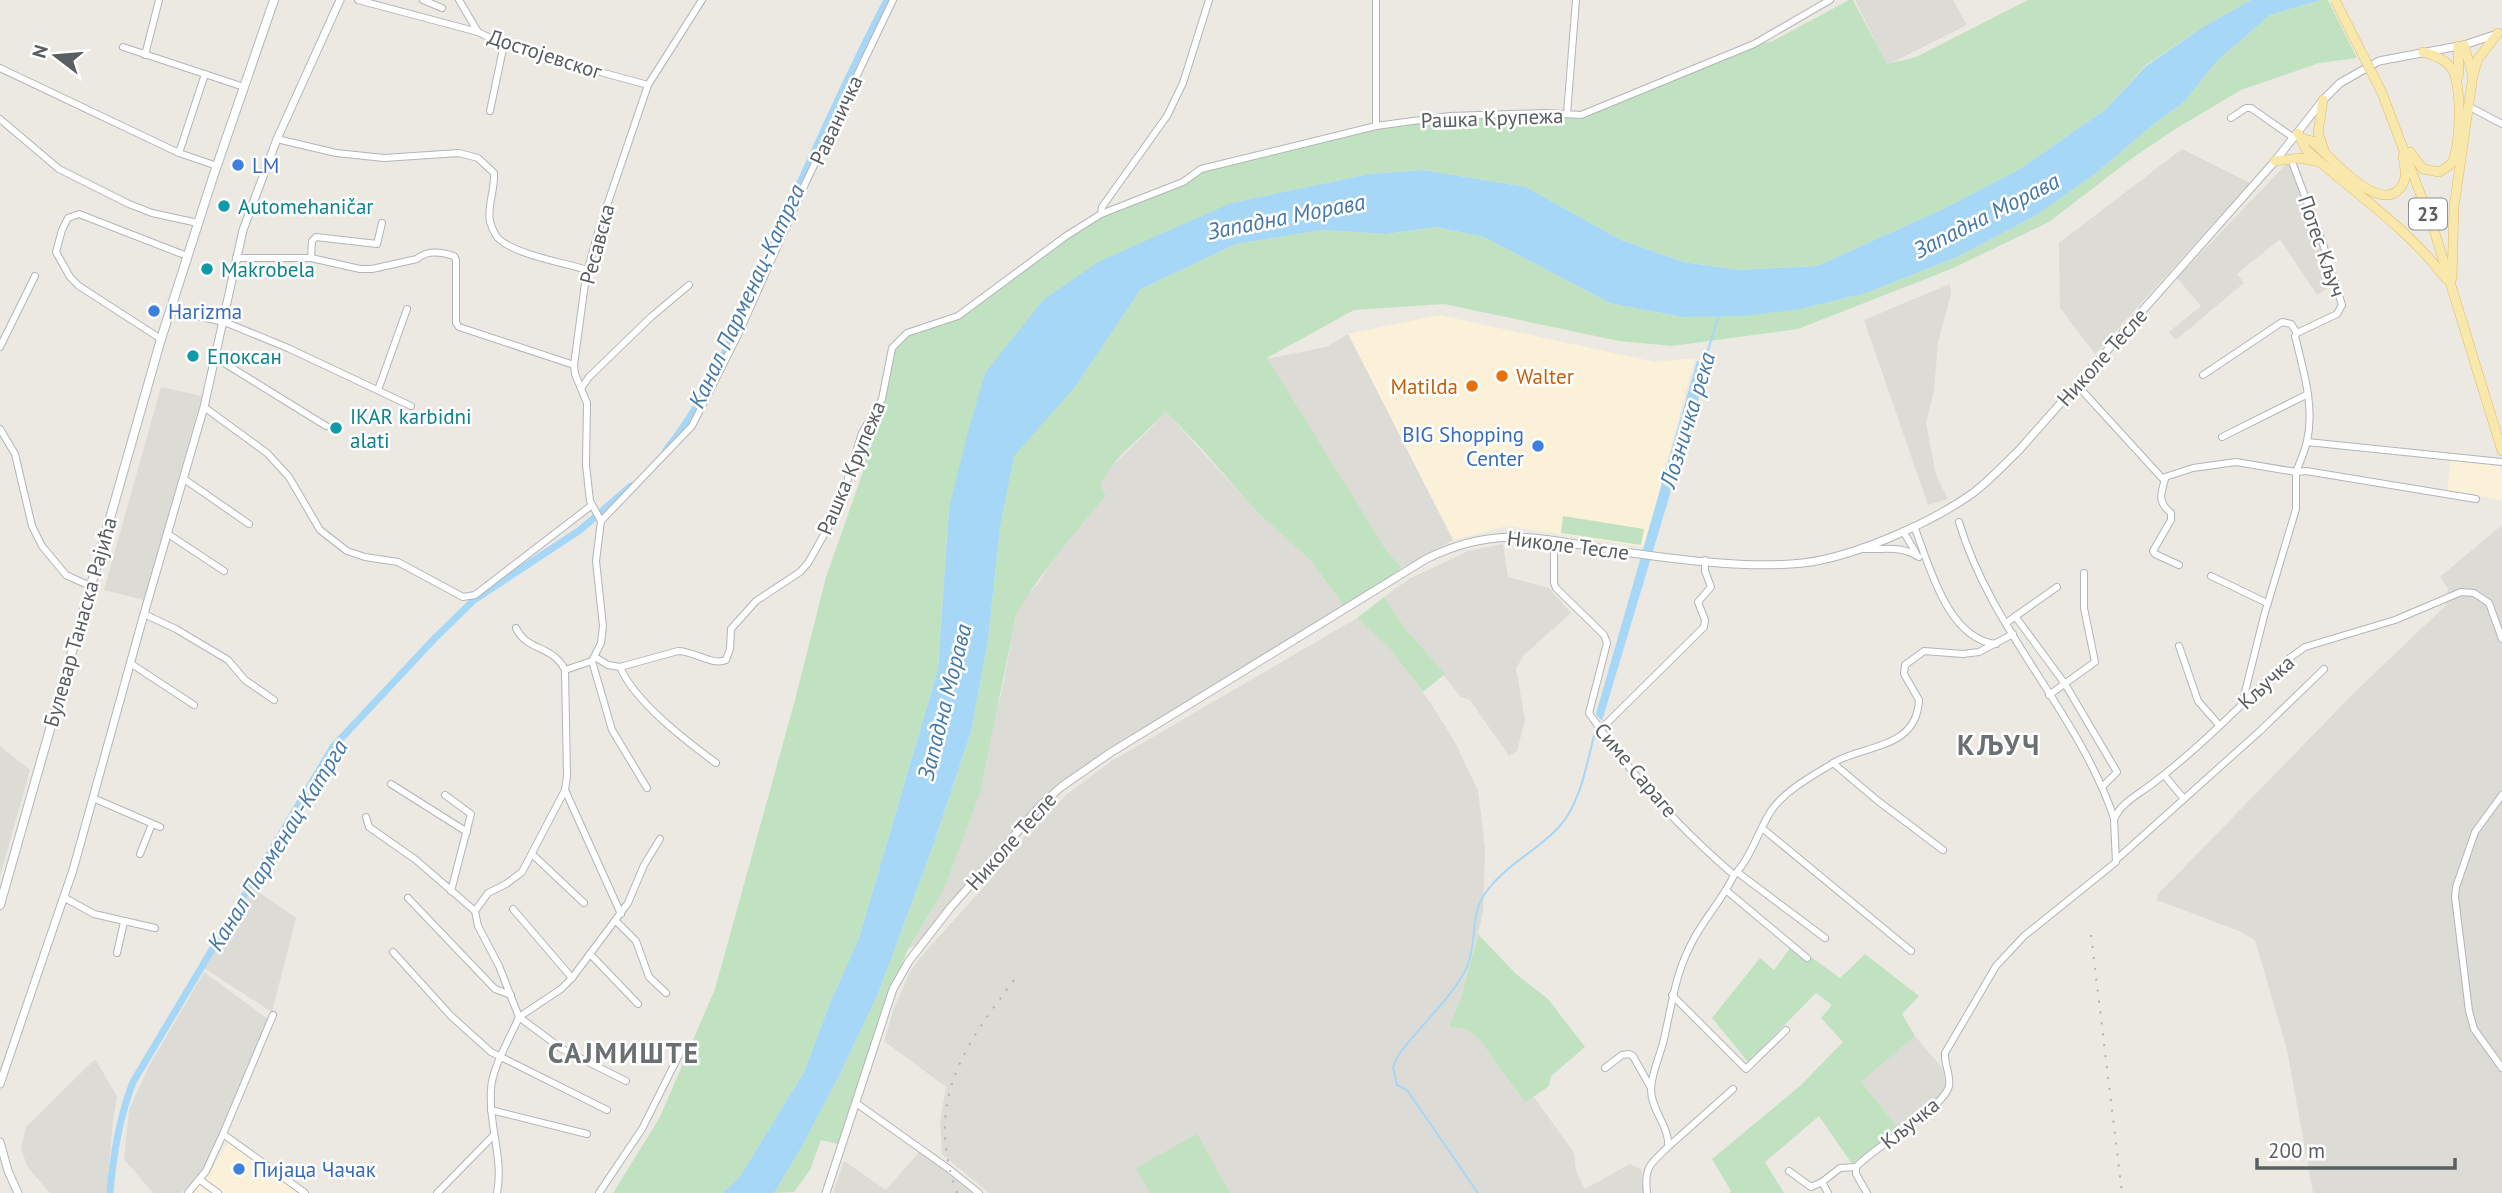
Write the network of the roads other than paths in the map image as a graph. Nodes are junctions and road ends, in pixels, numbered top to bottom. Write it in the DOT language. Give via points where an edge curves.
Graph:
graph roads {
  1 [pos="159,0"];
  2 [pos="274,0"];
  3 [pos="340,0"];
  4 [pos="358,0"];
  5 [pos="423,0"];
  6 [pos="459,0"];
  7 [pos="702,0"];
  8 [pos="893,0"];
  9 [pos="1209,0"];
  10 [pos="1376,0"];
  11 [pos="1576,0"];
  12 [pos="1830,0"];
  13 [pos="2335,0"];
  14 [pos="442,8"];
  15 [pos="478,32"];
  16 [pos="2500,32"];
  17 [pos="504,44"];
  18 [pos="2461,46"];
  19 [pos="123,47"];
  20 [pos="2423,52"];
  21 [pos="145,54"];
  22 [pos="0,68"];
  23 [pos="205,74"];
  24 [pos="2473,75"];
  25 [pos="2456,82"];
  26 [pos="648,85"];
  27 [pos="244,87"];
  28 [pos="2323,100"];
  29 [pos="2468,106"];
  30 [pos="490,111"];
  31 [pos="1567,114"];
  32 [pos="2231,118"];
  33 [pos="0,119"];
  34 [pos="2502,124"];
  35 [pos="1377,126"];
  36 [pos="2297,136"];
  37 [pos="277,139"];
  38 [pos="2402,144"];
  39 [pos="2325,152"];
  40 [pos="179,153"];
  41 [pos="2291,159"];
  42 [pos="2275,161"];
  43 [pos="2320,162"];
  44 [pos="217,166"];
  45 [pos="1101,214"];
  46 [pos="198,223"];
  47 [pos="382,223"];
  48 [pos="187,257"];
  49 [pos="236,258"];
  50 [pos="311,258"];
  51 [pos="588,270"];
  52 [pos="35,276"];
  53 [pos="2451,284"];
  54 [pos="689,285"];
  55 [pos="407,309"];
  56 [pos="171,310"];
  57 [pos="222,321"];
  58 [pos="2297,333"];
  59 [pos="162,339"];
  60 [pos="0,347"];
  61 [pos="216,358"];
  62 [pos="573,365"];
  63 [pos="2203,375"];
  64 [pos="2077,385"];
  65 [pos="582,387"];
  66 [pos="378,390"];
  67 [pos="2308,394"];
  68 [pos="411,406"];
  69 [pos="204,407"];
  70 [pos="326,426"];
  71 [pos="0,429"];
  72 [pos="2222,437"];
  73 [pos="2307,442"];
  74 [pos="2502,452"];
  75 [pos="2502,462"];
  76 [pos="2296,472"];
  77 [pos="184,479"];
  78 [pos="2165,479"];
  79 [pos="2476,499"];
  80 [pos="593,508"];
  81 [pos="600,519"];
  82 [pos="1959,522"];
  83 [pos="248,524"];
  84 [pos="1914,526"];
  85 [pos="1903,531"];
  86 [pos="168,534"];
  87 [pos="1554,541"];
  88 [pos="1857,548"];
  89 [pos="1919,557"];
  90 [pos="1705,560"];
  91 [pos="2179,565"];
  92 [pos="1929,568"];
  93 [pos="224,571"];
  94 [pos="2084,573"];
  95 [pos="2211,576"];
  96 [pos="90,586"];
  97 [pos="2057,587"];
  98 [pos="2267,603"];
  99 [pos="144,614"];
  100 [pos="2015,616"];
  101 [pos="2006,623"];
  102 [pos="516,628"];
  103 [pos="2012,634"];
  104 [pos="1974,638"];
  105 [pos="2502,639"];
  106 [pos="1996,643"];
  107 [pos="2179,646"];
  108 [pos="1971,653"];
  109 [pos="594,659"];
  110 [pos="130,663"];
  111 [pos="620,667"];
  112 [pos="2324,669"];
  113 [pos="565,670"];
  114 [pos="2065,684"];
  115 [pos="2049,695"];
  116 [pos="274,700"];
  117 [pos="2242,704"];
  118 [pos="194,705"];
  119 [pos="2219,725"];
  120 [pos="1600,730"];
  121 [pos="716,763"];
  122 [pos="1833,763"];
  123 [pos="2164,775"];
  124 [pos="391,784"];
  125 [pos="2102,787"];
  126 [pos="647,788"];
  127 [pos="565,790"];
  128 [pos="445,795"];
  129 [pos="2502,795"];
  130 [pos="93,798"];
  131 [pos="2184,799"];
  132 [pos="366,817"];
  133 [pos="2114,820"];
  134 [pos="152,824"];
  135 [pos="160,827"];
  136 [pos="1762,828"];
  137 [pos="467,832"];
  138 [pos="660,839"];
  139 [pos="1943,850"];
  140 [pos="140,854"];
  141 [pos="532,854"];
  142 [pos="2117,859"];
  143 [pos="1735,873"];
  144 [pos="451,891"];
  145 [pos="1727,891"];
  146 [pos="65,898"];
  147 [pos="408,898"];
  148 [pos="584,903"];
  149 [pos="0,905"];
  150 [pos="513,909"];
  151 [pos="475,911"];
  152 [pos="621,914"];
  153 [pos="616,921"];
  154 [pos="124,922"];
  155 [pos="155,928"];
  156 [pos="1825,938"];
  157 [pos="393,951"];
  158 [pos="1911,951"];
  159 [pos="117,953"];
  160 [pos="590,954"];
  161 [pos="1807,958"];
  162 [pos="572,978"];
  163 [pos="666,993"];
  164 [pos="511,995"];
  165 [pos="1672,995"];
  166 [pos="638,1004"];
  167 [pos="273,1016"];
  168 [pos="519,1017"];
  169 [pos="1786,1030"];
  170 [pos="681,1051"];
  171 [pos="501,1059"];
  172 [pos="1605,1068"];
  173 [pos="2502,1069"];
  174 [pos="626,1081"];
  175 [pos="0,1084"];
  176 [pos="1651,1088"];
  177 [pos="1733,1089"];
  178 [pos="856,1103"];
  179 [pos="491,1110"];
  180 [pos="607,1110"];
  181 [pos="587,1134"];
  182 [pos="223,1135"];
  183 [pos="493,1136"];
  184 [pos="0,1142"];
  185 [pos="1668,1147"];
  186 [pos="1857,1167"];
  187 [pos="1789,1171"];
  188 [pos="200,1180"];
  189 [pos="1822,1182"];
  190 [pos="18,1193"];
  191 [pos="188,1193"];
  192 [pos="218,1193"];
  193 [pos="305,1193"];
  194 [pos="437,1193"];
  195 [pos="497,1193"];
  196 [pos="599,1193"];
  197 [pos="826,1193"];
  198 [pos="979,1193"];
  199 [pos="1647,1193"];
  200 [pos="1828,1193"];
  201 [pos="1867,1193"];
  1 -- 21 [label="street"];
  2 -- 27 [label="main road, Булевар Танаска Рајића"];
  3 -- 37 [label="street"];
  4 -- 15 [label="street"];
  5 -- 14 [label="street"];
  6 -- 15 [label="street, Достојевског"];
  7 -- 26 [label="street, Ресавска"];
  8 -- 81 [label="street, Раваничка" via="692,426"];
  9 -- 45 [label="street, Рашка Крупежа" via="1184,83"];
  10 -- 35 [label="street"];
  11 -- 31 [label="street"];
  12 -- 31 [label="street, Рашка Крупежа" via="1754,44 1581,115"];
  13 -- 38 [label="main road, 23, bridge"];
  15 -- 17 [label="street, Достојевског"];
  16 -- 18 [label="street, Николе Тесле"];
  16 -- 24 [label="main road" via="2478,59"];
  17 -- 26 [label="street, Достојевског"];
  17 -- 30 [label="street"];
  18 -- 20 [label="street, Николе Тесле"];
  18 -- 24 [label="main road"];
  18 -- 25 [label="main road"];
  19 -- 21 [label="street"];
  20 -- 25 [label="main road" via="2446,63"];
  20 -- 28 [label="street, Николе Тесле" via="2379,61 2340,83"];
  21 -- 23 [label="street"];
  22 -- 40 [label="street"];
  23 -- 27 [label="street"];
  23 -- 40 [label="street"];
  24 -- 29 [label="main road"];
  25 -- 38 [label="main road" via="2458,137 2449,166 2439,172 2425,170"];
  26 -- 51 [label="street, Ресавска"];
  27 -- 44 [label="main road, Булевар Танаска Рајића"];
  28 -- 36 [label="street, Николе Тесле"];
  28 -- 39 [label="main road" via="2318,133"];
  29 -- 34 [label="street"];
  29 -- 53 [label="main road" via="2454,207"];
  31 -- 35 [label="street, Рашка Крупежа" via="1450,116"];
  32 -- 36 [label="street" via="2251,108"];
  33 -- 46 [label="street" via="59,169 141,209"];
  35 -- 45 [label="street, Рашка Крупежа" via="1201,169 1183,182"];
  36 -- 39 [label="main road"];
  36 -- 42 [label="street, Николе Тесле"];
  36 -- 43 [label="main road"];
  37 -- 49 [label="street"];
  37 -- 51 [label="street" via="384,158 459,153 478,158 495,173 489,206 491,223 501,241"];
  38 -- 39 [label="main road" via="2405,178 2400,189 2387,195 2366,189"];
  38 -- 53 [label="main road, 23"];
  40 -- 44 [label="street"];
  41 -- 42 [label="main road"];
  41 -- 43 [label="main road"];
  41 -- 58 [label="street, Потес Кључ" via="2342,305 2337,314"];
  42 -- 64 [label="street, Николе Тесле"];
  43 -- 53 [label="main road" via="2414,240"];
  44 -- 46 [label="main road, Булевар Танаска Рајића"];
  45 -- 111 [label="street, Рашка Крупежа" via="958,316 907,333 892,348 882,399 862,433 839,508 806,566 766,593 735,623 726,660 678,651"];
  46 -- 48 [label="main road, Булевар Танаска Рајића"];
  47 -- 50 [label="street" via="377,244 316,237"];
  48 -- 56 [label="main road, Булевар Танаска Рајића"];
  48 -- 59 [label="street" via="79,214 68,218 62,229 56,252 70,277"];
  49 -- 50 [label="street"];
  49 -- 57 [label="street"];
  50 -- 62 [label="street" via="360,269 417,259 430,252 454,256 458,327"];
  51 -- 62 [label="street, Ресавска"];
  52 -- 60 [label="street"];
  53 -- 74 [label="main road, 23"];
  54 -- 65 [label="street"];
  55 -- 66 [label="street"];
  56 -- 57 [label="street"];
  56 -- 59 [label="main road, Булевар Танаска Рајића"];
  57 -- 61 [label="street"];
  57 -- 66 [label="street"];
  58 -- 63 [label="street" via="2282,322"];
  58 -- 67 [label="street"];
  59 -- 96 [label="main road, Булевар Танаска Рајића"];
  61 -- 69 [label="street"];
  61 -- 70 [label="street"];
  62 -- 65 [label="street"];
  64 -- 78 [label="street"];
  64 -- 84 [label="street, Николе Тесле" via="1990,479 1950,508"];
  65 -- 80 [label="street" via="587,402 586,465"];
  66 -- 68 [label="street"];
  67 -- 72 [label="street"];
  67 -- 73 [label="street"];
  69 -- 77 [label="street"];
  69 -- 80 [label="street" via="267,453 289,477 320,530 347,551 398,562 463,597 475,595"];
  71 -- 96 [label="street" via="15,454 32,526 42,546 66,575"];
  73 -- 75 [label="street"];
  73 -- 76 [label="street"];
  76 -- 78 [label="street" via="2236,462 2193,468"];
  76 -- 79 [label="street"];
  76 -- 98 [label="street" via="2296,509"];
  77 -- 83 [label="street"];
  77 -- 86 [label="street"];
  78 -- 91 [label="street" via="2160,503 2171,513 2171,520 2153,551"];
  80 -- 81 [label="street"];
  81 -- 109 [label="street" via="596,561 603,626"];
  82 -- 101 [label="street" via="1976,570"];
  84 -- 85 [label="street, Николе Тесле"];
  84 -- 92 [label="street"];
  85 -- 88 [label="street, Николе Тесле"];
  85 -- 89 [label="street"];
  86 -- 93 [label="street"];
  86 -- 99 [label="street"];
  87 -- 90 [label="street, Николе Тесле"];
  87 -- 120 [label="street, Симе Сараге" via="1556,588 1607,643 1588,713"];
  87 -- 178 [label="street, Николе Тесле" via="1499,536 1443,551 1061,787 1021,826 909,961 893,989"];
  88 -- 89 [label="street" via="1898,548"];
  88 -- 90 [label="street, Николе Тесле" via="1804,563 1753,565"];
  89 -- 92 [label="street"];
  90 -- 120 [label="street" via="1712,587 1698,602 1704,627"];
  92 -- 104 [label="street" via="1958,622"];
  94 -- 114 [label="street" via="2084,608 2095,662"];
  95 -- 98 [label="street"];
  96 -- 149 [label="main road, Булевар Танаска Рајића"];
  97 -- 100 [label="street"];
  98 -- 117 [label="street"];
  99 -- 110 [label="street"];
  99 -- 116 [label="street" via="228,660 245,680"];
  100 -- 101 [label="street"];
  100 -- 114 [label="street"];
  101 -- 103 [label="street"];
  102 -- 113 [label="street" via="524,642 555,655"];
  103 -- 106 [label="street"];
  103 -- 115 [label="street"];
  104 -- 106 [label="street"];
  104 -- 108 [label="street"];
  105 -- 117 [label="street, Кључка" via="2489,603 2480,595 2461,592 2395,620 2305,647"];
  106 -- 108 [label="street"];
  107 -- 119 [label="street" via="2198,701"];
  108 -- 122 [label="street" via="1920,653 1904,668 1919,700 1913,721 1884,746"];
  109 -- 111 [label="street"];
  109 -- 113 [label="street"];
  109 -- 126 [label="street" via="612,730"];
  110 -- 118 [label="street"];
  110 -- 130 [label="street"];
  111 -- 121 [label="street" via="634,689 678,735"];
  112 -- 131 [label="street, Кључка"];
  113 -- 127 [label="street"];
  114 -- 115 [label="street"];
  114 -- 125 [label="street" via="2117,772"];
  115 -- 125 [label="street"];
  117 -- 119 [label="street, Кључка"];
  119 -- 123 [label="street, Кључка"];
  120 -- 143 [label="street, Симе Сараге" via="1650,791"];
  122 -- 136 [label="street" via="1784,797"];
  122 -- 139 [label="street"];
  123 -- 131 [label="street"];
  123 -- 133 [label="street, Кључка" via="2122,807"];
  124 -- 137 [label="street"];
  125 -- 133 [label="street"];
  127 -- 141 [label="street"];
  127 -- 152 [label="street"];
  128 -- 137 [label="street" via="470,811"];
  129 -- 173 [label="street" via="2471,842 2455,897 2469,1011 2474,1029"];
  130 -- 134 [label="street"];
  130 -- 146 [label="street"];
  131 -- 142 [label="street, Кључка"];
  132 -- 144 [label="street" via="369,827"];
  133 -- 142 [label="street"];
  134 -- 135 [label="street"];
  134 -- 140 [label="street"];
  136 -- 143 [label="street"];
  136 -- 158 [label="street"];
  137 -- 144 [label="street"];
  138 -- 152 [label="street"];
  141 -- 148 [label="street"];
  141 -- 151 [label="street" via="516,877 488,893"];
  142 -- 186 [label="street, Кључка" via="2111,869 2024,936 1996,966 1945,1053 1949,1082 1942,1099"];
  143 -- 145 [label="street"];
  143 -- 156 [label="street, Симе Сараге"];
  144 -- 151 [label="street"];
  145 -- 161 [label="street"];
  145 -- 165 [label="street" via="1693,939"];
  146 -- 154 [label="street" via="94,914"];
  146 -- 175 [label="street"];
  147 -- 164 [label="street" via="495,989"];
  150 -- 162 [label="street"];
  151 -- 164 [label="street"];
  152 -- 153 [label="street"];
  153 -- 160 [label="street"];
  153 -- 163 [label="street" via="636,941 649,977"];
  154 -- 155 [label="street"];
  154 -- 159 [label="street"];
  157 -- 171 [label="street" via="451,1016"];
  160 -- 162 [label="street"];
  160 -- 166 [label="street"];
  162 -- 168 [label="street"];
  164 -- 168 [label="street"];
  165 -- 169 [label="street" via="1745,1069"];
  165 -- 176 [label="street"];
  167 -- 182 [label="street"];
  168 -- 171 [label="street"];
  168 -- 174 [label="street" via="562,1049"];
  170 -- 196 [label="street" via="642,1129"];
  171 -- 179 [label="street" via="491,1083"];
  171 -- 180 [label="street"];
  172 -- 176 [label="street" via="1629,1054"];
  176 -- 185 [label="street"];
  177 -- 185 [label="street"];
  178 -- 197 [label="street, Николе Тесле"];
  178 -- 198 [label="street"];
  179 -- 181 [label="street"];
  179 -- 183 [label="street"];
  182 -- 188 [label="street"];
  182 -- 193 [label="street"];
  183 -- 194 [label="street"];
  183 -- 195 [label="street" via="499,1164"];
  184 -- 190 [label="street"];
  185 -- 199 [label="street" via="1648,1167"];
  186 -- 189 [label="street, Кључка" via="1840,1168"];
  186 -- 201 [label="street"];
  187 -- 189 [label="street" via="1811,1187"];
  188 -- 191 [label="street"];
  188 -- 192 [label="street"];
  189 -- 200 [label="street"];
}
